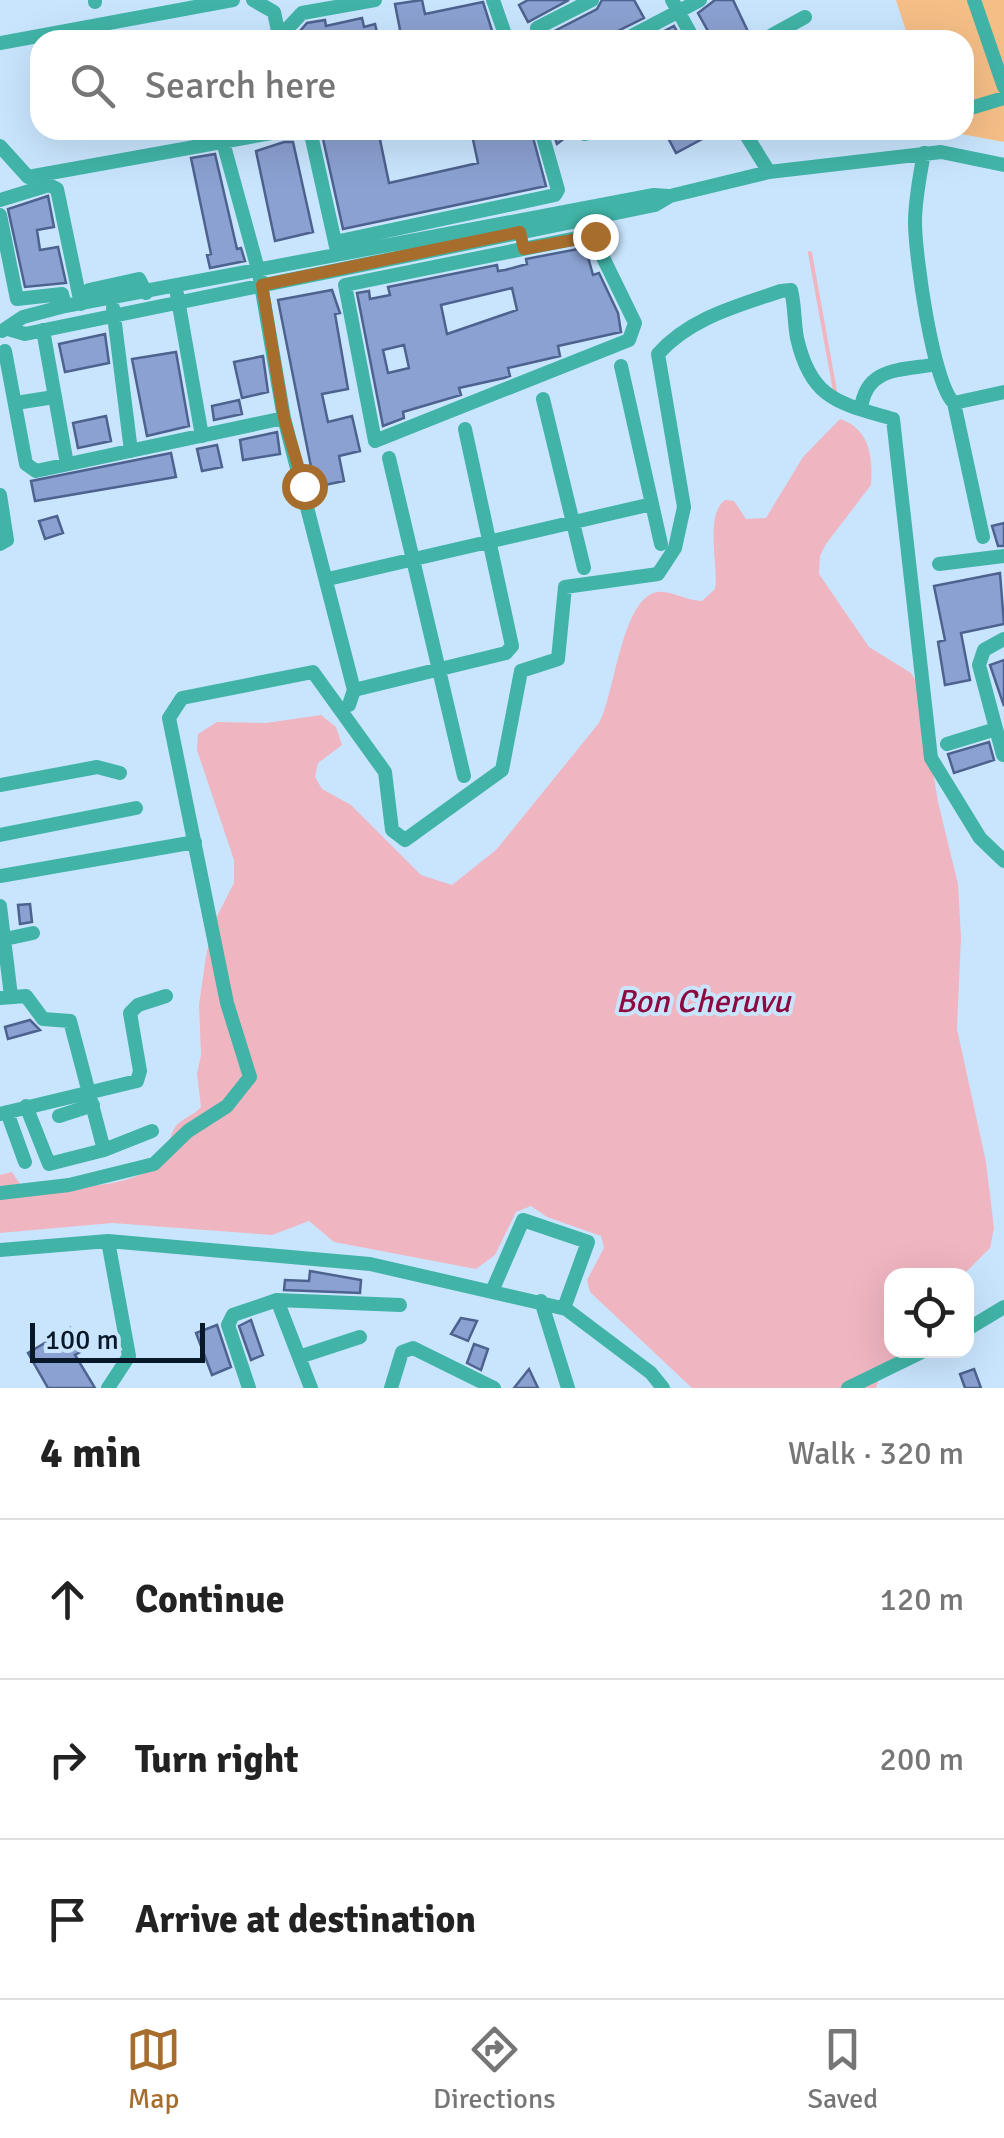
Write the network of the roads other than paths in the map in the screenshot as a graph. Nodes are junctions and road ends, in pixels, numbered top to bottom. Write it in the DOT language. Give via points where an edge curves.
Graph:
graph roads {
  1 [pos="233,0"];
  2 [pos="253,0"];
  3 [pos="375,0"];
  4 [pos="493,0"];
  5 [pos="592,0"];
  6 [pos="700,0"];
  7 [pos="974,0"];
  8 [pos="675,6"];
  9 [pos="805,17"];
  10 [pos="538,28"];
  11 [pos="70,30"];
  12 [pos="278,30"];
  13 [pos="288,30"];
  14 [pos="504,30"];
  15 [pos="639,30"];
  16 [pos="688,30"];
  17 [pos="781,30"];
  18 [pos="30,37"];
  19 [pos="0,43"];
  20 [pos="1004,87"];
  21 [pos="1004,98"];
  22 [pos="974,107"];
  23 [pos="234,140"];
  24 [pos="312,140"];
  25 [pos="544,140"];
  26 [pos="749,140"];
  27 [pos="223,142"];
  28 [pos="0,146"];
  29 [pos="924,153"];
  30 [pos="1004,165"];
  31 [pos="769,172"];
  32 [pos="547,197"];
  33 [pos="0,200"];
  34 [pos="613,209"];
  35 [pos="571,210"];
  36 [pos="0,216"];
  37 [pos="530,218"];
  38 [pos="509,232"];
  39 [pos="524,249"];
  40 [pos="336,250"];
  41 [pos="505,254"];
  42 [pos="261,279"];
  43 [pos="146,293"];
  44 [pos="177,295"];
  45 [pos="85,297"];
  46 [pos="111,298"];
  47 [pos="65,306"];
  48 [pos="114,316"];
  49 [pos="4,330"];
  50 [pos="43,330"];
  51 [pos="6,350"];
  52 [pos="938,364"];
  53 [pos="621,366"];
  54 [pos="1004,392"];
  55 [pos="54,397"];
  56 [pos="542,399"];
  57 [pos="16,403"];
  58 [pos="954,403"];
  59 [pos="861,410"];
  60 [pos="284,418"];
  61 [pos="466,429"];
  62 [pos="202,436"];
  63 [pos="131,450"];
  64 [pos="389,458"];
  65 [pos="67,464"];
  66 [pos="0,495"];
  67 [pos="652,504"];
  68 [pos="573,520"];
  69 [pos="983,537"];
  70 [pos="492,540"];
  71 [pos="0,544"];
  72 [pos="661,544"];
  73 [pos="1004,556"];
  74 [pos="412,561"];
  75 [pos="939,564"];
  76 [pos="584,568"];
  77 [pos="328,580"];
  78 [pos="1004,638"];
  79 [pos="439,670"];
  80 [pos="996,729"];
  81 [pos="947,744"];
  82 [pos="1003,755"];
  83 [pos="120,773"];
  84 [pos="464,776"];
  85 [pos="0,786"];
  86 [pos="136,808"];
  87 [pos="0,835"];
  88 [pos="194,842"];
  89 [pos="1004,861"];
  90 [pos="0,876"];
  91 [pos="0,906"];
  92 [pos="33,933"];
  93 [pos="6,938"];
  94 [pos="166,996"];
  95 [pos="6,997"];
  96 [pos="91,1098"];
  97 [pos="26,1106"];
  98 [pos="4,1113"];
  99 [pos="60,1116"];
  100 [pos="152,1132"];
  101 [pos="104,1150"];
  102 [pos="25,1162"];
  103 [pos="0,1193"];
  104 [pos="108,1241"];
  105 [pos="0,1250"];
  106 [pos="492,1290"];
  107 [pos="277,1300"];
  108 [pos="541,1300"];
  109 [pos="400,1305"];
  110 [pos="1004,1307"];
  111 [pos="564,1308"];
  112 [pos="974,1325"];
  113 [pos="360,1337"];
  114 [pos="299,1357"];
  115 [pos="910,1358"];
  116 [pos="108,1388"];
  117 [pos="250,1388"];
  118 [pos="310,1388"];
  119 [pos="391,1388"];
  120 [pos="494,1388"];
  121 [pos="568,1388"];
  122 [pos="663,1388"];
  123 [pos="848,1388"];
  1 -- 11 [label="street"];
  2 -- 12 [label="street" via="274,12"];
  3 -- 13 [label="street" via="302,13"];
  4 -- 14 [label="street"];
  5 -- 10 [label="street"];
  6 -- 8 [label="street"];
  7 -- 20 [label="street"];
  8 -- 15 [label="street"];
  8 -- 16 [label="street"];
  9 -- 17 [label="street"];
  18 -- 19 [label="street"];
  21 -- 22 [label="street"];
  23 -- 27 [label="street"];
  24 -- 40 [label="street"];
  25 -- 32 [label="street" via="558,190"];
  26 -- 31 [label="street"];
  27 -- 28 [label="street" via="28,177"];
  27 -- 42 [label="street"];
  29 -- 30 [label="street"];
  29 -- 31 [label="street"];
  29 -- 52 [label="street" via="916,237"];
  31 -- 34 [label="street" via="655,205"];
  32 -- 35 [label="street"];
  32 -- 37 [label="street"];
  32 -- 40 [label="street"];
  33 -- 45 [label="street" via="49,185 57,189"];
  34 -- 35 [label="street"];
  34 -- 38 [label="street"];
  35 -- 37 [label="street"];
  36 -- 47 [label="street" via="17,299 62,294"];
  37 -- 38 [label="street"];
  38 -- 39 [label="street"];
  38 -- 40 [label="street"];
  38 -- 41 [label="street"];
  38 -- 42 [label="street"];
  39 -- 41 [label="street"];
  39 -- 41 [label="street" via="595,236 634,323 629,340 375,440 345,285"];
  40 -- 42 [label="street"];
  42 -- 44 [label="street"];
  42 -- 60 [label="street"];
  43 -- 44 [label="street"];
  43 -- 45 [label="street" via="139,280"];
  43 -- 46 [label="street"];
  44 -- 48 [label="street"];
  44 -- 62 [label="street"];
  45 -- 46 [label="street"];
  45 -- 47 [label="street"];
  46 -- 48 [label="street"];
  47 -- 49 [label="street" via="23,316"];
  48 -- 50 [label="street"];
  48 -- 63 [label="street"];
  49 -- 50 [label="street"];
  50 -- 55 [label="street"];
  51 -- 57 [label="street"];
  52 -- 58 [label="street"];
  52 -- 59 [label="street" via="872,380"];
  53 -- 67 [label="street"];
  54 -- 58 [label="street"];
  55 -- 57 [label="street"];
  55 -- 65 [label="street"];
  56 -- 68 [label="street"];
  57 -- 65 [label="street" via="30,470"];
  58 -- 69 [label="street"];
  59 -- 88 [label="street" via="834,402 807,370 791,290 680,332 658,354 684,507 675,548 658,574 565,586 558,659 521,671 502,770 405,840 392,830 385,772 312,672 182,698 169,718"];
  59 -- 89 [label="street" via="894,418 931,758 980,838"];
  60 -- 62 [label="street"];
  60 -- 77 [label="street"];
  61 -- 70 [label="street"];
  62 -- 63 [label="street"];
  63 -- 65 [label="street"];
  64 -- 74 [label="street"];
  66 -- 71 [label="street" via="7,540"];
  67 -- 68 [label="street"];
  67 -- 72 [label="street"];
  68 -- 70 [label="street"];
  68 -- 76 [label="street"];
  70 -- 74 [label="street"];
  70 -- 79 [label="street" via="512,646"];
  73 -- 75 [label="street"];
  74 -- 77 [label="street"];
  74 -- 79 [label="street"];
  77 -- 79 [label="street" via="351,698"];
  78 -- 80 [label="street" via="980,656"];
  79 -- 84 [label="street"];
  80 -- 81 [label="street"];
  80 -- 82 [label="street"];
  83 -- 85 [label="street" via="97,766"];
  86 -- 87 [label="street"];
  88 -- 90 [label="street"];
  88 -- 103 [label="street" via="227,1003 250,1077 227,1106 154,1164"];
  91 -- 93 [label="street"];
  92 -- 93 [label="street"];
  93 -- 95 [label="street"];
  94 -- 96 [label="street" via="131,1009 137,1081"];
  95 -- 96 [label="street" via="30,999 43,1020 70,1021"];
  96 -- 97 [label="street"];
  96 -- 99 [label="street"];
  96 -- 101 [label="street"];
  97 -- 98 [label="street"];
  97 -- 101 [label="street" via="49,1164"];
  98 -- 102 [label="street"];
  100 -- 101 [label="street"];
  104 -- 105 [label="street"];
  104 -- 106 [label="street" via="370,1264"];
  104 -- 116 [label="street" via="129,1356"];
  106 -- 108 [label="street"];
  106 -- 111 [label="street" via="524,1220 588,1242"];
  107 -- 109 [label="street"];
  107 -- 114 [label="street"];
  107 -- 117 [label="street" via="228,1321"];
  108 -- 111 [label="street"];
  108 -- 121 [label="street"];
  110 -- 112 [label="street"];
  111 -- 122 [label="street"];
  113 -- 114 [label="street"];
  114 -- 118 [label="street"];
  115 -- 123 [label="street"];
  119 -- 120 [label="street" via="402,1352 413,1348"];
}
